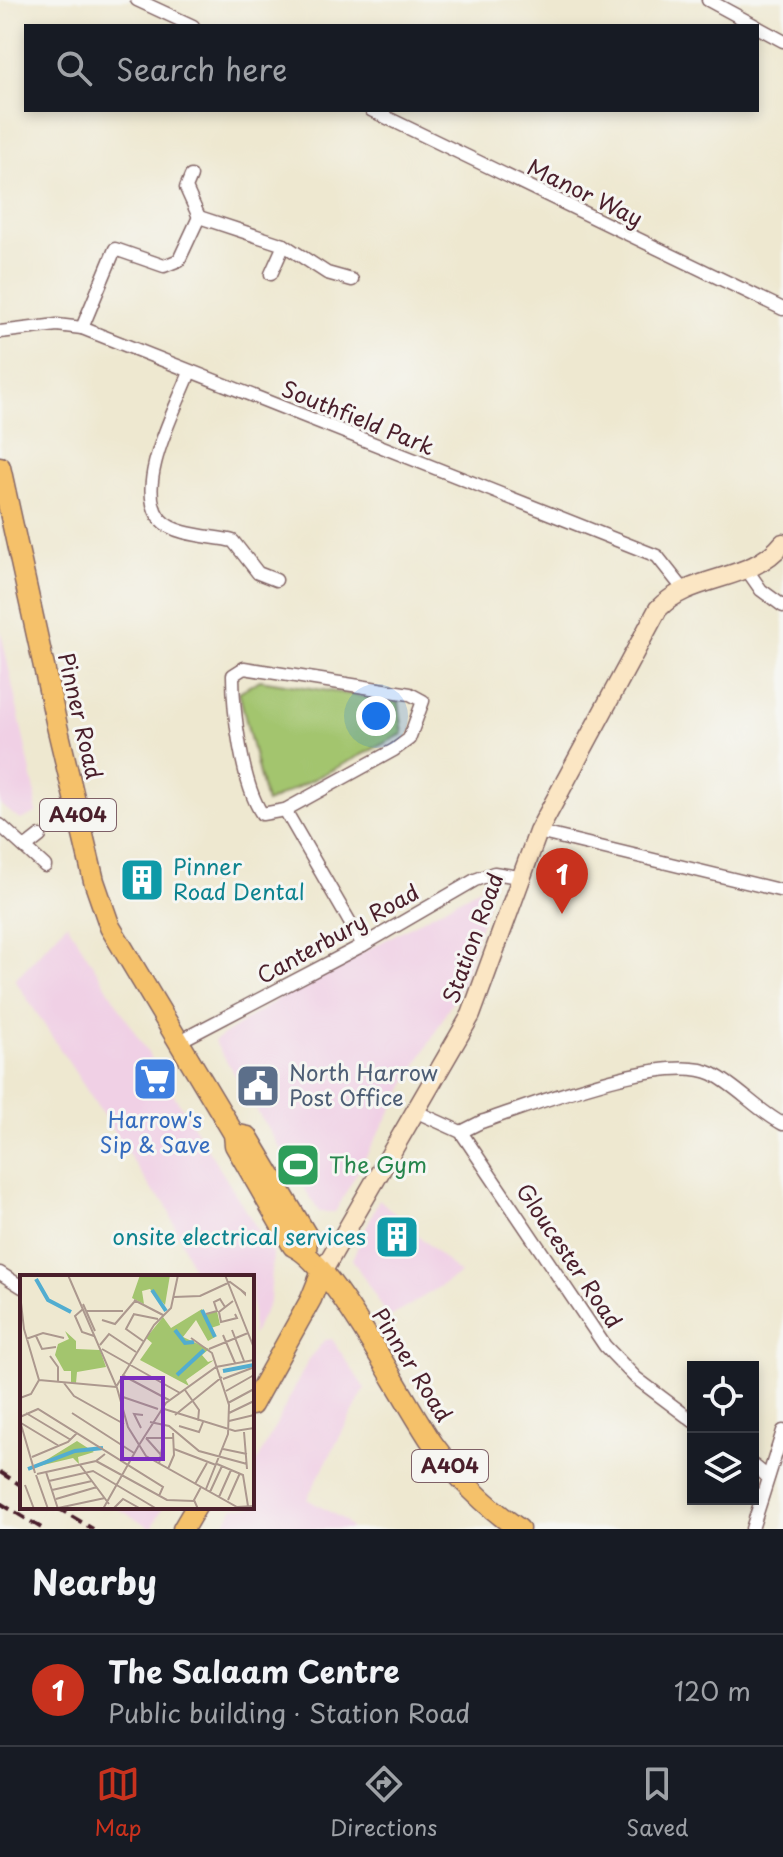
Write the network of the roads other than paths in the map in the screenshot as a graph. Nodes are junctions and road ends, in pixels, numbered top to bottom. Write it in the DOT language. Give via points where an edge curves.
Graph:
graph roads {
  1 [pos="137,0"];
  2 [pos="708,0"];
  3 [pos="189,24"];
  4 [pos="752,24"];
  5 [pos="759,28"];
  6 [pos="783,41"];
  7 [pos="375,112"];
  8 [pos="191,176"];
  9 [pos="199,217"];
  10 [pos="284,245"];
  11 [pos="271,274"];
  12 [pos="352,280"];
  13 [pos="783,309"];
  14 [pos="82,328"];
  15 [pos="0,332"];
  16 [pos="190,372"];
  17 [pos="0,467"];
  18 [pos="783,543"];
  19 [pos="747,570"];
  20 [pos="276,580"];
  21 [pos="684,590"];
  22 [pos="783,606"];
  23 [pos="285,810"];
  24 [pos="0,825"];
  25 [pos="538,832"];
  26 [pos="40,836"];
  27 [pos="26,847"];
  28 [pos="45,866"];
  29 [pos="519,877"];
  30 [pos="783,891"];
  31 [pos="363,945"];
  32 [pos="178,1042"];
  33 [pos="417,1112"];
  34 [pos="783,1124"];
  35 [pos="461,1132"];
  36 [pos="0,1273"];
  37 [pos="321,1274"];
  38 [pos="20,1286"];
  39 [pos="254,1401"];
  40 [pos="687,1416"];
  41 [pos="783,1431"];
  42 [pos="759,1470"];
  43 [pos="768,1477"];
  44 [pos="195,1509"];
  45 [pos="183,1529"];
  46 [pos="519,1529"];
  47 [pos="752,1529"];
  1 -- 3 [label="street"];
  2 -- 4 [label="street"];
  5 -- 6 [label="street"];
  7 -- 13 [label="street, Manor Way"];
  8 -- 9 [label="street" via="186,188"];
  9 -- 10 [label="street"];
  9 -- 14 [label="street" via="179,260 164,266 115,249"];
  10 -- 11 [label="street"];
  10 -- 12 [label="street" via="327,273"];
  14 -- 15 [label="street, Southfield Park" via="57,325"];
  14 -- 16 [label="street, Southfield Park"];
  16 -- 20 [label="street" via="151,472 161,521 178,530 233,541 258,573"];
  16 -- 21 [label="street, Southfield Park" via="657,556"];
  17 -- 32 [label="main road, Pinner Road / A404" via="94,881 110,927"];
  18 -- 19 [label="street, Station Road"];
  19 -- 21 [label="street, Station Road"];
  19 -- 22 [label="street" via="761,590"];
  21 -- 25 [label="street, Station Road" via="658,609"];
  23 -- 23 [label="street" via="262,814 252,799 233,675 244,668 410,694 423,701 409,739"];
  23 -- 31 [label="street"];
  24 -- 27 [label="street"];
  25 -- 29 [label="street, Station Road"];
  25 -- 30 [label="street"];
  26 -- 27 [label="street"];
  27 -- 28 [label="street"];
  29 -- 31 [label="street, Canterbury Road" via="494,873 475,880"];
  29 -- 33 [label="street, Station Road" via="480,998"];
  31 -- 32 [label="street, Canterbury Road"];
  32 -- 37 [label="main road, Pinner Road / A404" via="293,1246 306,1252"];
  33 -- 35 [label="street"];
  33 -- 37 [label="street, Station Road"];
  34 -- 35 [label="street" via="712,1073 688,1068 624,1076"];
  35 -- 40 [label="street, Gloucester Road" via="605,1346 636,1378"];
  36 -- 38 [label="street"];
  37 -- 39 [label="main road, Station Road"];
  37 -- 46 [label="main road, Pinner Road / A404" via="355,1317 460,1479"];
  41 -- 43 [label="street"];
  42 -- 43 [label="street"];
  43 -- 47 [label="street"];
  44 -- 45 [label="main road"];
}
